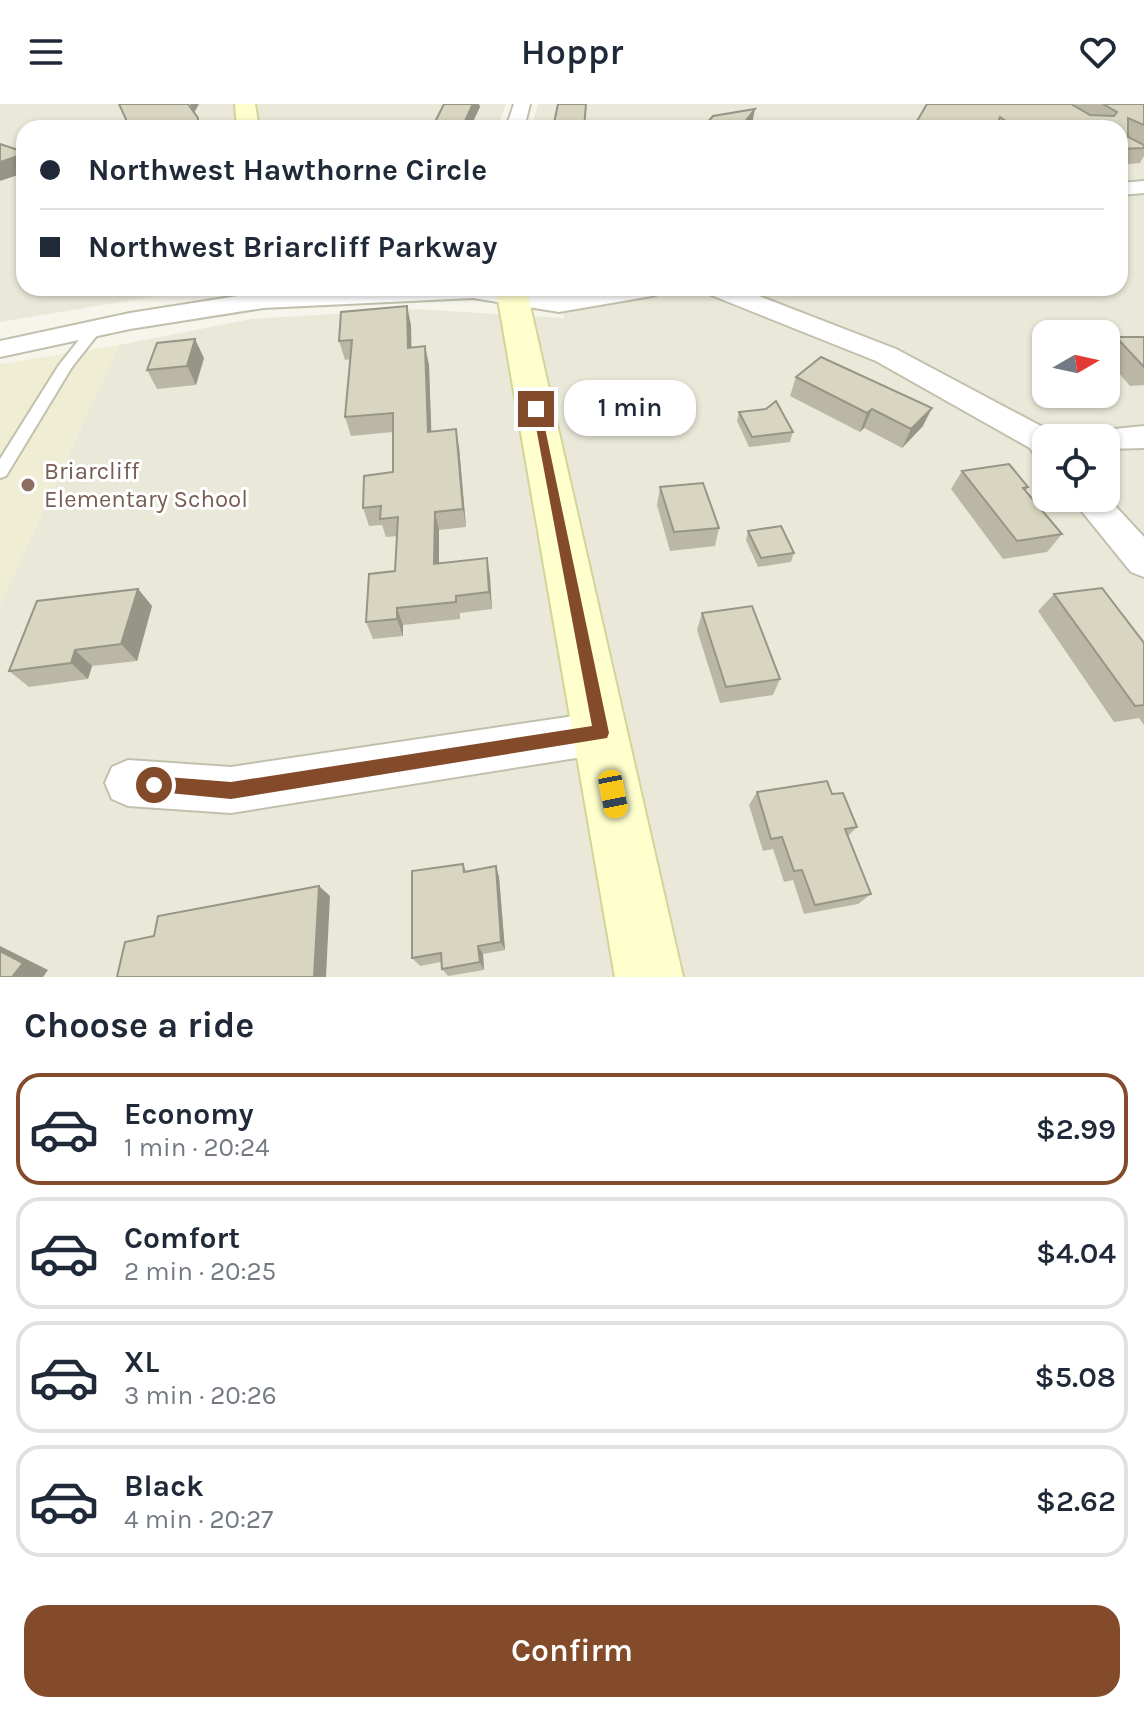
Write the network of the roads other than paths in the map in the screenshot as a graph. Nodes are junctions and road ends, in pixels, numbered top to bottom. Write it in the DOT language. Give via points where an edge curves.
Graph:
graph roads {
  1 [pos="347,296"];
  2 [pos="513,296"];
  3 [pos="528,296"];
  4 [pos="606,296"];
  5 [pos="735,296"];
  6 [pos="95,329"];
  7 [pos="0,349"];
  8 [pos="1032,435"];
  9 [pos="1144,437"];
  10 [pos="1120,438"];
  11 [pos="0,472"];
  12 [pos="1100,512"];
  13 [pos="1144,562"];
  14 [pos="601,733"];
  15 [pos="128,783"];
  16 [pos="649,977"];
  1 -- 6 [label="street" via="263,300"];
  2 -- 14 [label="main road"];
  3 -- 4 [label="street" via="559,304"];
  5 -- 8 [label="street" via="886,355"];
  6 -- 7 [label="street"];
  6 -- 11 [label="lane" via="66,365"];
  9 -- 10 [label="street"];
  12 -- 13 [label="street"];
  14 -- 15 [label="street" via="231,790"];
  14 -- 16 [label="main road"];
}
